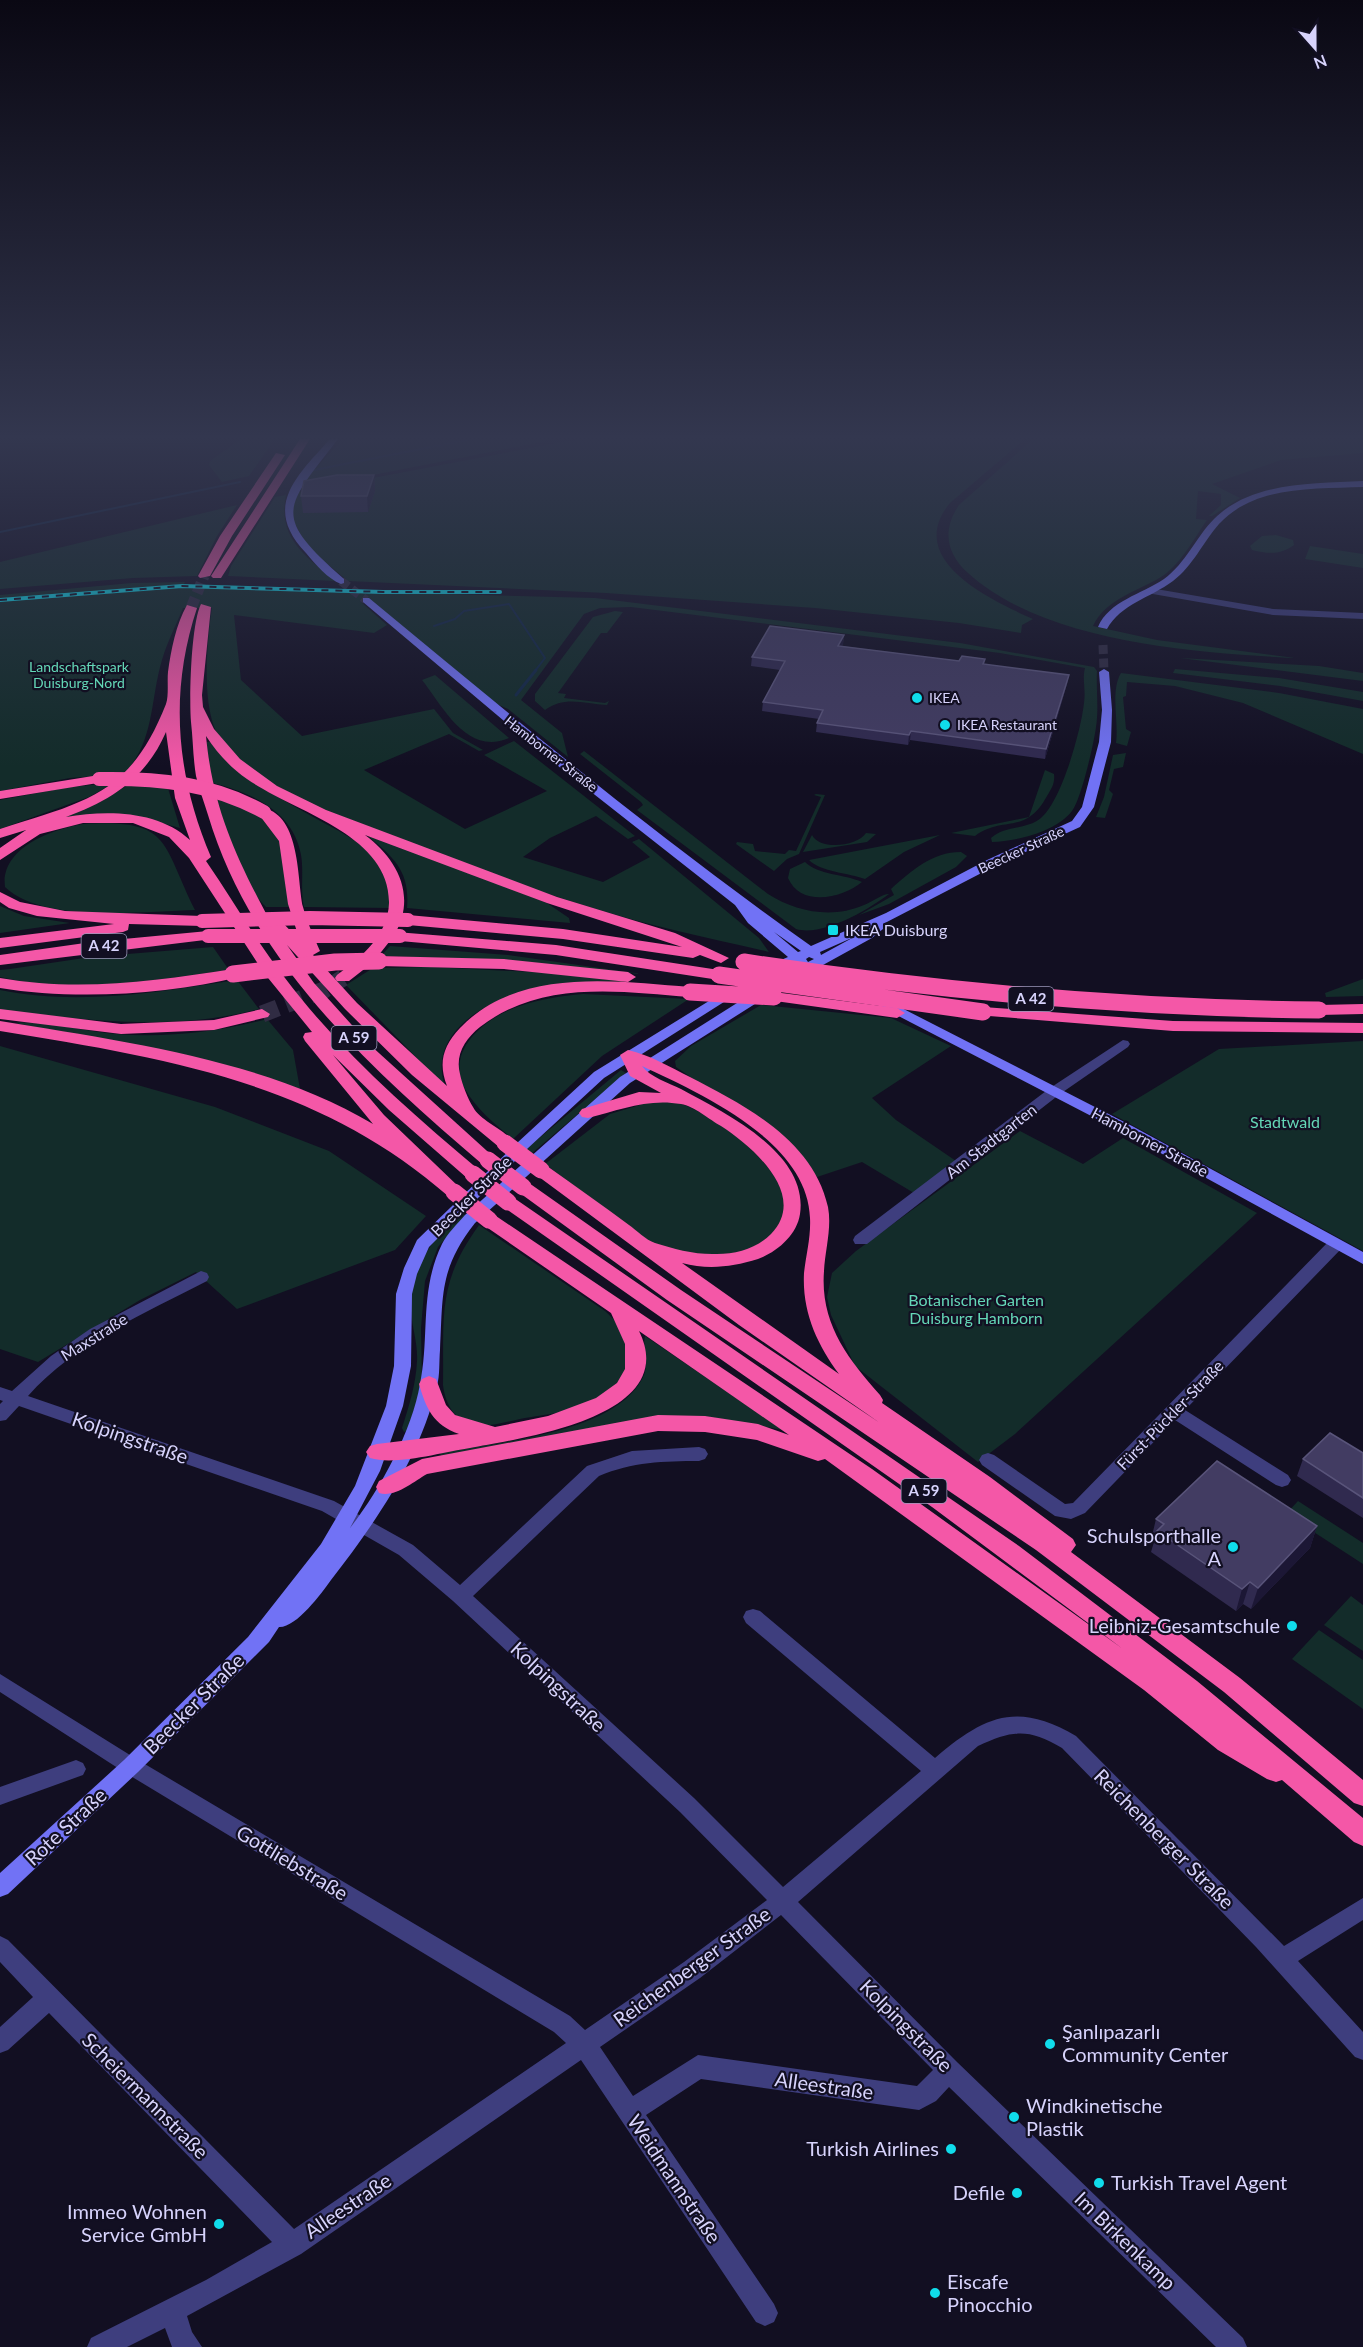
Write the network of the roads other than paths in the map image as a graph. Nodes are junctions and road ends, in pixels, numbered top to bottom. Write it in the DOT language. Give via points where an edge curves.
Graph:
graph roads {
  1 [pos="219,549"];
  2 [pos="235,549"];
  3 [pos="304,549"];
  4 [pos="1197,549"];
  5 [pos="204,576"];
  6 [pos="217,576"];
  7 [pos="341,581"];
  8 [pos="1150,591"];
  9 [pos="366,600"];
  10 [pos="205,607"];
  11 [pos="191,608"];
  12 [pos="1363,616"];
  13 [pos="1103,627"];
  14 [pos="1104,672"];
  15 [pos="193,696"];
  16 [pos="173,697"];
  17 [pos="0,795"];
  18 [pos="323,814"];
  19 [pos="0,835"];
  20 [pos="0,856"];
  21 [pos="245,892"];
  22 [pos="0,896"];
  23 [pos="225,900"];
  24 [pos="740,902"];
  25 [pos="890,916"];
  26 [pos="202,921"];
  27 [pos="0,943"];
  28 [pos="808,950"];
  29 [pos="794,957"];
  30 [pos="721,958"];
  31 [pos="0,960"];
  32 [pos="823,960"];
  33 [pos="809,968"];
  34 [pos="321,972"];
  35 [pos="343,978"];
  36 [pos="0,983"];
  37 [pos="281,985"];
  38 [pos="694,990"];
  39 [pos="1363,1009"];
  40 [pos="983,1012"];
  41 [pos="0,1014"];
  42 [pos="262,1014"];
  43 [pos="0,1026"];
  44 [pos="935,1028"];
  45 [pos="1363,1028"];
  46 [pos="1123,1044"];
  47 [pos="628,1055"];
  48 [pos="643,1067"];
  49 [pos="1055,1091"];
  50 [pos="686,1100"];
  51 [pos="588,1113"];
  52 [pos="470,1116"];
  53 [pos="419,1162"];
  54 [pos="515,1195"];
  55 [pos="632,1239"];
  56 [pos="861,1240"];
  57 [pos="1336,1244"];
  58 [pos="1363,1259"];
  59 [pos="201,1277"];
  60 [pos="614,1305"];
  61 [pos="429,1384"];
  62 [pos="8,1396"];
  63 [pos="1174,1411"];
  64 [pos="0,1415"];
  65 [pos="892,1421"];
  66 [pos="501,1434"];
  67 [pos="377,1452"];
  68 [pos="699,1454"];
  69 [pos="401,1455"];
  70 [pos="988,1460"];
  71 [pos="422,1467"];
  72 [pos="864,1475"];
  73 [pos="1282,1480"];
  74 [pos="387,1487"];
  75 [pos="356,1520"];
  76 [pos="460,1596"];
  77 [pos="1114,1596"];
  78 [pos="753,1617"];
  79 [pos="0,1682"];
  80 [pos="131,1766"];
  81 [pos="76,1769"];
  82 [pos="936,1772"];
  83 [pos="1363,1795"];
  84 [pos="0,1796"];
  85 [pos="1324,1801"];
  86 [pos="1363,1834"];
  87 [pos="0,1887"];
  88 [pos="782,1902"];
  89 [pos="1363,1908"];
  90 [pos="0,1947"];
  91 [pos="1282,1959"];
  92 [pos="48,1998"];
  93 [pos="0,2042"];
  94 [pos="584,2044"];
  95 [pos="1363,2049"];
  96 [pos="949,2070"];
  97 [pos="630,2112"];
  98 [pos="1017,2135"];
  99 [pos="292,2245"];
  100 [pos="173,2310"];
  101 [pos="765,2313"];
  102 [pos="100,2347"];
  103 [pos="189,2347"];
  104 [pos="1234,2347"];
  1 -- 5 [label="highway"];
  2 -- 6 [label="highway"];
  3 -- 7 [label="street"];
  4 -- 8 [label="street" via="1183,567"];
  8 -- 12 [label="street" via="1273,612"];
  8 -- 13 [label="street" via="1108,616"];
  9 -- 24 [label="street, Hamborner Straße" via="552,756"];
  10 -- 15 [label="highway, A 59"];
  11 -- 16 [label="highway, A 59" via="176,658"];
  14 -- 25 [label="street, Beecker Straße" via="1105,742 1088,807 1076,824"];
  15 -- 18 [label="highway" via="207,730 225,752 252,776"];
  15 -- 21 [label="highway, A 59" via="196,745 210,810 220,843"];
  16 -- 19 [label="highway" via="144,761 124,782 92,801"];
  16 -- 23 [label="highway, A 59" via="174,748 182,792 199,847"];
  17 -- 34 [label="highway, bridge" via="99,779 150,779 198,784 238,797 264,812 285,835 292,856 294,899"];
  18 -- 30 [label="highway" via="552,900 670,936"];
  18 -- 35 [label="highway" via="375,849 391,868 398,885 394,924 379,946"];
  20 -- 23 [label="highway" via="23,837 46,827 73,820 129,818 153,824 182,840"];
  21 -- 34 [label="highway"];
  21 -- 54 [label="highway, A 59, bridge" via="281,950 348,1032 400,1085 488,1160"];
  22 -- 26 [label="highway" via="17,906 45,913"];
  23 -- 37 [label="highway, A 59"];
  24 -- 28 [label="street, Hamborner Straße"];
  24 -- 29 [label="street, Hamborner Straße" via="752,920"];
  25 -- 28 [label="street, Beecker Straße"];
  25 -- 32 [label="street, Beecker Straße" via="867,935"];
  26 -- 27 [label="highway, A 42" via="128,926"];
  26 -- 30 [label="highway, A 42, bridge" via="408,921 562,934"];
  28 -- 29 [label="street, Beecker Straße"];
  28 -- 32 [label="street, Hamborner Straße"];
  29 -- 33 [label="street, Hamborner Straße"];
  29 -- 47 [label="street, Beecker Straße"];
  30 -- 39 [label="highway, A 42, bridge" via="1010,998 1185,1008"];
  31 -- 40 [label="highway, A 42, bridge" via="208,936 400,936 555,950"];
  32 -- 33 [label="street, Beecker Straße"];
  32 -- 44 [label="street, Hamborner Straße"];
  33 -- 44 [label="street, Hamborner Straße"];
  33 -- 48 [label="street, Beecker Straße"];
  34 -- 52 [label="highway" via="382,1037"];
  36 -- 38 [label="highway, bridge" via="71,992 335,962 448,961 557,967"];
  37 -- 53 [label="highway" via="282,998 362,1105"];
  37 -- 54 [label="highway, A 59, bridge" via="375,1091 472,1174"];
  38 -- 40 [label="highway, bridge" via="897,1014"];
  38 -- 52 [label="highway" via="583,987 526,995 500,1005 461,1035 452,1051 448,1066 451,1080"];
  40 -- 45 [label="highway, A 42" via="1079,1020"];
  41 -- 42 [label="highway" via="121,1029 214,1025"];
  43 -- 53 [label="highway" via="225,1072 296,1094 361,1124"];
  44 -- 49 [label="street, Hamborner Straße"];
  46 -- 49 [label="street, Am Stadtgarten"];
  47 -- 48 [label="highway"];
  47 -- 67 [label="street, Beecker Straße" via="599,1075 423,1244 404,1295 404,1357 399,1389"];
  48 -- 50 [label="highway"];
  48 -- 51 [label="street, Beecker Straße"];
  48 -- 65 [label="highway" via="755,1122 797,1159 809,1178 819,1210 813,1275 817,1320 846,1370"];
  49 -- 56 [label="street, Am Stadtgarten"];
  49 -- 57 [label="street, Hamborner Straße"];
  50 -- 51 [label="highway" via="639,1097"];
  50 -- 55 [label="highway" via="743,1133 777,1164 790,1187 794,1208 791,1223 762,1250 719,1261 689,1260"];
  51 -- 61 [label="street, Beecker Straße" via="470,1219 450,1244 433,1299"];
  52 -- 55 [label="highway, bridge"];
  53 -- 60 [label="highway, bridge" via="489,1220"];
  54 -- 77 [label="highway, A 59" via="674,1295 1044,1544"];
  54 -- 85 [label="highway, A 59" via="1080,1604 1207,1701"];
  55 -- 65 [label="highway"];
  57 -- 58 [label="street, Hamborner Straße"];
  57 -- 63 [label="street, Fürst-Pückler-Straße"];
  59 -- 62 [label="street, Maxstraße" via="103,1329"];
  60 -- 66 [label="highway" via="632,1330 638,1353 634,1373 618,1395 573,1419"];
  60 -- 72 [label="highway"];
  61 -- 66 [label="highway" via="434,1405 447,1422"];
  61 -- 69 [label="street, Beecker Straße" via="417,1424"];
  62 -- 64 [label="street, Maxstraße"];
  62 -- 75 [label="street, Kolpingstraße" via="328,1506"];
  63 -- 70 [label="street, Fürst-Pückler-Straße" via="1071,1512 1061,1511"];
  63 -- 73 [label="street"];
  65 -- 77 [label="highway" via="1060,1540"];
  66 -- 69 [label="highway"];
  67 -- 69 [label="highway"];
  67 -- 75 [label="street, Beecker Straße"];
  68 -- 76 [label="street" via="638,1455 592,1471"];
  69 -- 71 [label="highway"];
  69 -- 74 [label="street, Beecker Straße"];
  71 -- 72 [label="highway" via="658,1423 705,1424 758,1432 805,1447"];
  71 -- 74 [label="highway"];
  72 -- 85 [label="highway" via="1152,1683 1227,1742"];
  74 -- 75 [label="street, Beecker Straße"];
  75 -- 76 [label="street, Kolpingstraße" via="406,1550"];
  75 -- 80 [label="street, Beecker Straße" via="322,1556 256,1641"];
  76 -- 88 [label="street, Kolpingstraße" via="687,1805"];
  77 -- 83 [label="highway, A 59" via="1232,1685"];
  78 -- 82 [label="street"];
  79 -- 80 [label="street, Gottliebstraße"];
  80 -- 87 [label="street, Rote Straße"];
  80 -- 94 [label="street, Gottliebstraße" via="562,2024"];
  81 -- 84 [label="street"];
  82 -- 88 [label="street, Reichenberger Straße"];
  82 -- 91 [label="street, Reichenberger Straße" via="971,1740 1000,1726 1017,1722 1050,1730 1069,1742"];
  85 -- 86 [label="highway, A 59"];
  88 -- 94 [label="street, Reichenberger Straße"];
  88 -- 96 [label="street, Kolpingstraße"];
  89 -- 91 [label="street"];
  90 -- 92 [label="street, Scheiermannstraße"];
  91 -- 95 [label="street, Reichenberger Straße"];
  92 -- 93 [label="street"];
  92 -- 99 [label="street, Scheiermannstraße"];
  94 -- 97 [label="street, Weidmannstraße"];
  94 -- 99 [label="street, Alleestraße"];
  96 -- 97 [label="street, Alleestraße" via="919,2098 698,2067"];
  96 -- 98 [label="street, Kolpingstraße"];
  97 -- 101 [label="street, Weidmannstraße"];
  98 -- 104 [label="street, Im Birkenkamp"];
  99 -- 100 [label="street, Alleestraße"];
  100 -- 102 [label="street, Alleestraße"];
  100 -- 103 [label="street" via="181,2339"];
}
